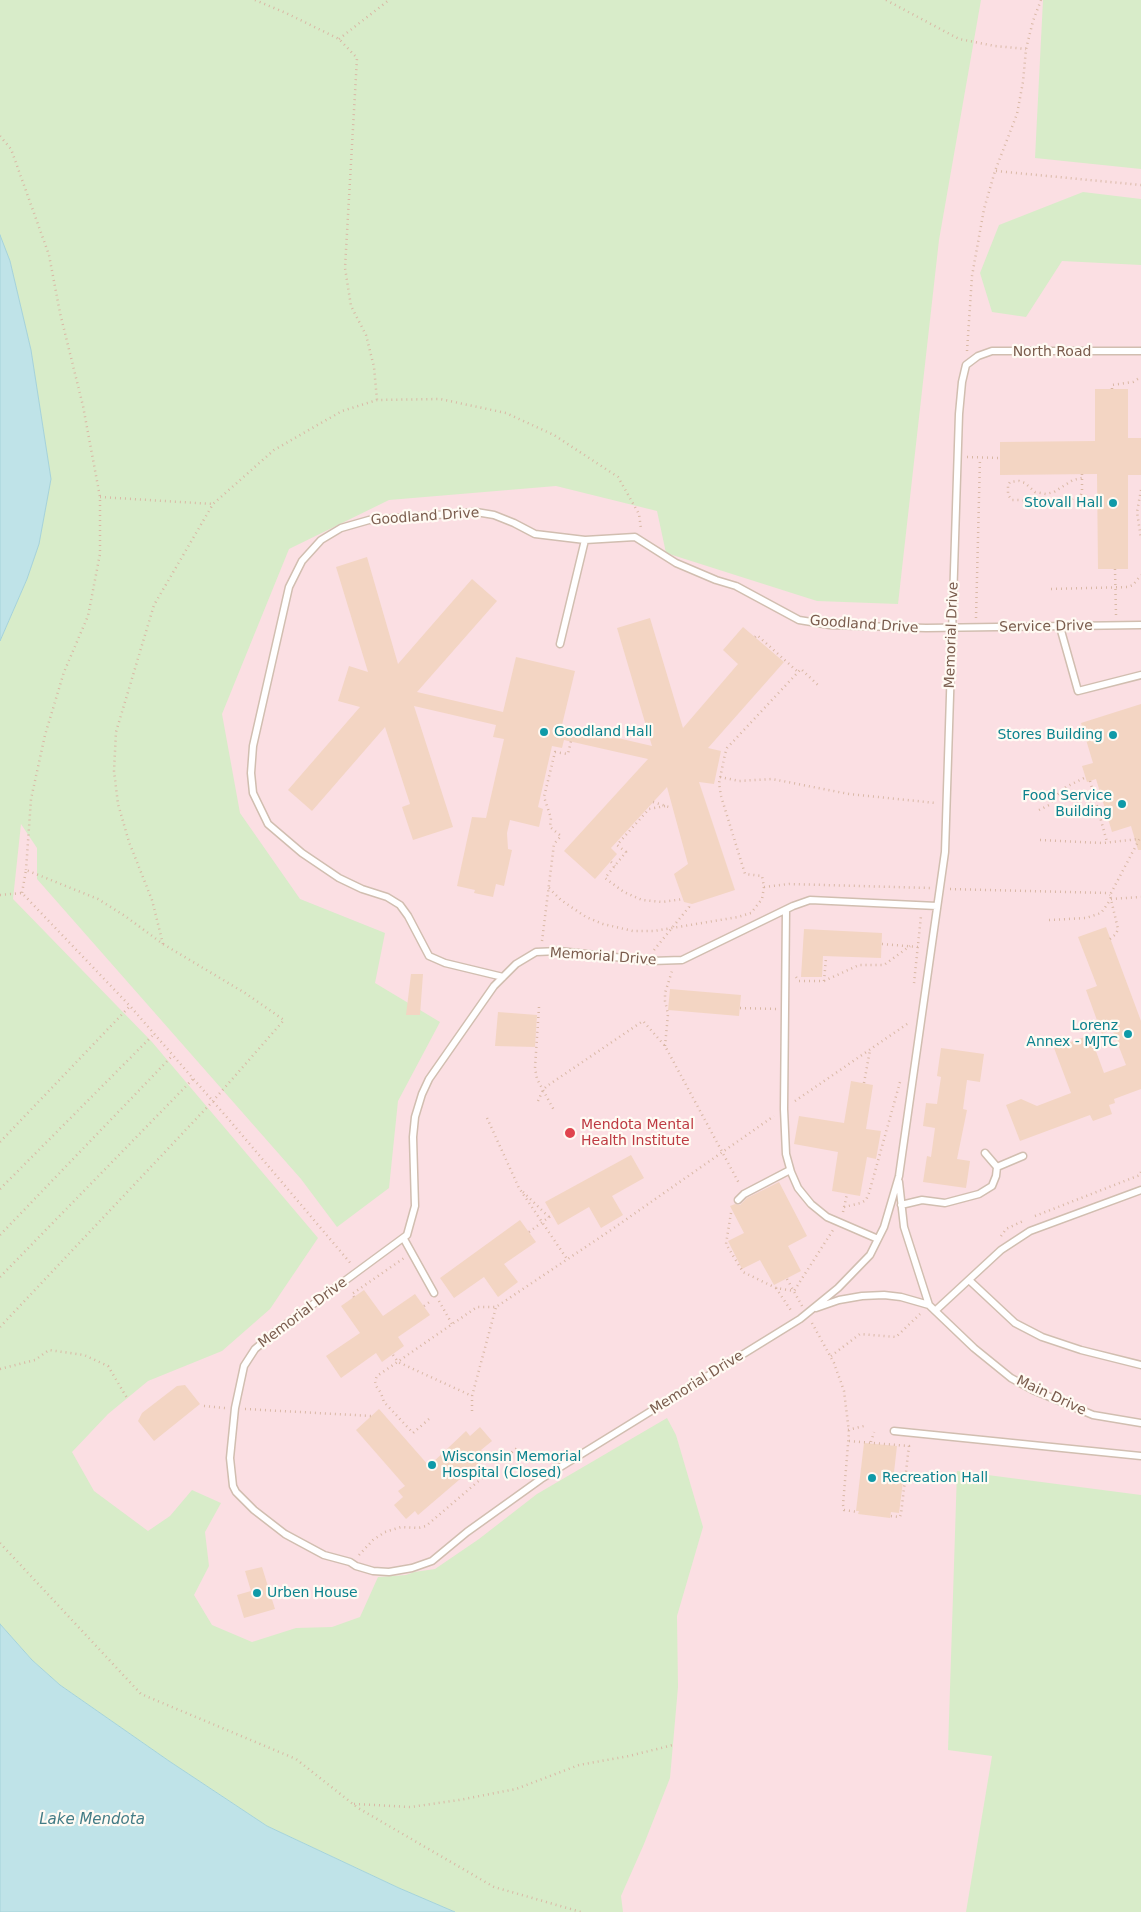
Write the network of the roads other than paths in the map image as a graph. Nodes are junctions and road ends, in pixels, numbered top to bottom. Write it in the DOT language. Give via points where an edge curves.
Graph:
graph roads {
  1 [pos="1141,351"];
  2 [pos="966,365"];
  3 [pos="585,540"];
  4 [pos="1141,625"];
  5 [pos="1060,627"];
  6 [pos="952,628"];
  7 [pos="560,644"];
  8 [pos="1141,675"];
  9 [pos="937,906"];
  10 [pos="786,910"];
  11 [pos="503,977"];
  12 [pos="985,1153"];
  13 [pos="1023,1156"];
  14 [pos="996,1167"];
  15 [pos="790,1170"];
  16 [pos="898,1176"];
  17 [pos="1141,1190"];
  18 [pos="738,1200"];
  19 [pos="901,1205"];
  20 [pos="878,1239"];
  21 [pos="404,1240"];
  22 [pos="969,1280"];
  23 [pos="434,1294"];
  24 [pos="929,1305"];
  25 [pos="935,1311"];
  26 [pos="808,1312"];
  27 [pos="1141,1365"];
  28 [pos="1141,1423"];
  29 [pos="894,1430"];
  30 [pos="1141,1456"];
  1 -- 2 [label="lane, North Road" via="992,352 978,356"];
  2 -- 6 [label="lane, Memorial Drive" via="959,414"];
  3 -- 6 [label="lane, Goodland Drive" via="635,537 676,562 736,586 799,620 830,625"];
  3 -- 7 [label="lane"];
  3 -- 11 [label="lane, Goodland Drive" via="535,534 494,514 476,512 369,520 341,528 321,540 302,561 289,587 253,746 253,794 268,824 339,878 400,905 429,956"];
  4 -- 5 [label="lane, Service Drive"];
  5 -- 6 [label="lane, Service Drive"];
  5 -- 8 [label="lane" via="1078,691"];
  6 -- 9 [label="lane, Memorial Drive" via="945,852"];
  9 -- 10 [label="lane, Memorial Drive" via="810,900"];
  9 -- 16 [label="lane, Memorial Drive"];
  10 -- 11 [label="lane, Memorial Drive" via="677,960 536,952 516,964"];
  10 -- 15 [label="lane" via="784,1109"];
  11 -- 21 [label="lane, Memorial Drive" via="429,1079 422,1094 413,1137 415,1206"];
  12 -- 14 [label="lane"];
  13 -- 14 [label="lane"];
  14 -- 19 [label="lane" via="992,1186 979,1194 945,1203 922,1200"];
  15 -- 18 [label="lane"];
  15 -- 20 [label="lane" via="798,1188 827,1217"];
  16 -- 19 [label="lane, Main Drive"];
  16 -- 20 [label="lane, Memorial Drive" via="887,1220"];
  17 -- 22 [label="lane" via="1030,1231 1001,1250"];
  19 -- 24 [label="lane, Main Drive" via="904,1227"];
  20 -- 26 [label="lane, Memorial Drive" via="858,1268"];
  21 -- 23 [label="lane"];
  21 -- 26 [label="lane, Memorial Drive" via="255,1349 244,1366 234,1408 230,1458 236,1492 285,1534 324,1556 373,1571 412,1568 432,1560 541,1479"];
  22 -- 25 [label="lane"];
  22 -- 27 [label="lane" via="1015,1323 1042,1337"];
  24 -- 25 [label="lane, Main Drive"];
  24 -- 26 [label="lane, Main Drive" via="901,1297 862,1296 839,1300"];
  25 -- 28 [label="lane, Main Drive" via="982,1354 1033,1390 1093,1415"];
  29 -- 30 [label="lane"];
}
